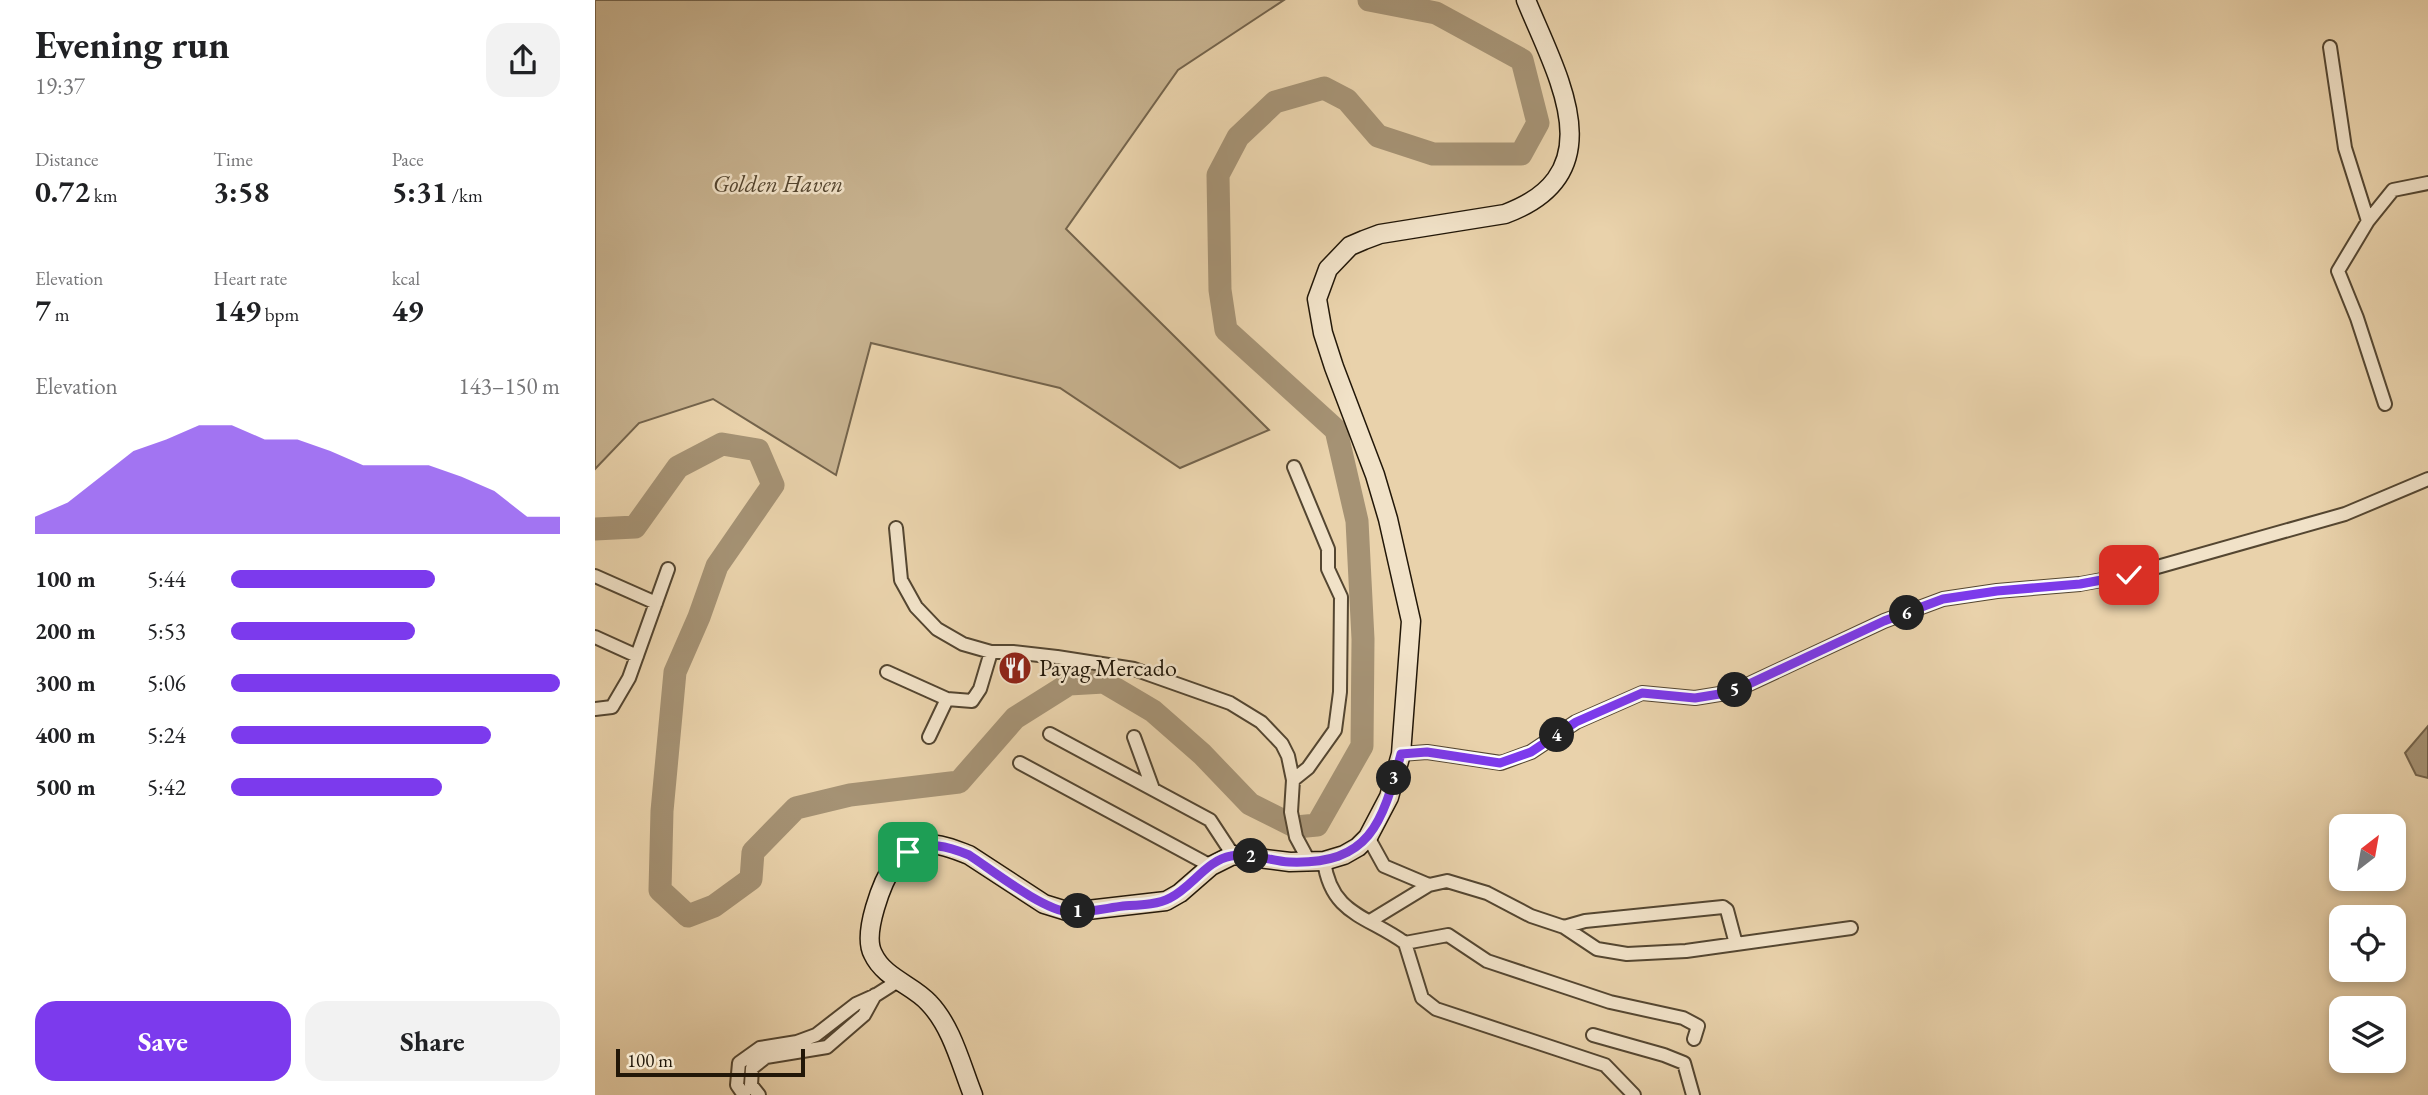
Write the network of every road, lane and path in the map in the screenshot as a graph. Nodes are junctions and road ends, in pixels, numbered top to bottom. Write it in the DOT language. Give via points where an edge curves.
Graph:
graph roads {
  1 [pos="1526,0"];
  2 [pos="2330,47"];
  3 [pos="2428,183"];
  4 [pos="2368,221"];
  5 [pos="2385,404"];
  6 [pos="1294,467"];
  7 [pos="2428,479"];
  8 [pos="895,528"];
  9 [pos="669,569"];
  10 [pos="595,576"];
  11 [pos="656,603"];
  12 [pos="595,637"];
  13 [pos="991,652"];
  14 [pos="637,656"];
  15 [pos="887,672"];
  16 [pos="947,699"];
  17 [pos="595,709"];
  18 [pos="1050,734"];
  19 [pos="929,737"];
  20 [pos="1134,737"];
  21 [pos="1401,754"];
  22 [pos="1020,763"];
  23 [pos="1293,780"];
  24 [pos="1153,789"];
  25 [pos="1368,837"];
  26 [pos="1233,855"];
  27 [pos="1317,861"];
  28 [pos="1211,866"];
  29 [pos="1429,885"];
  30 [pos="1370,921"];
  31 [pos="1564,927"];
  32 [pos="1851,928"];
  33 [pos="1405,943"];
  34 [pos="1736,944"];
  35 [pos="898,981"];
  36 [pos="876,995"];
  37 [pos="816,1035"];
  38 [pos="1593,1035"];
  39 [pos="1694,1039"];
  40 [pos="827,1047"];
  41 [pos="744,1095"];
  42 [pos="759,1095"];
  43 [pos="973,1095"];
  44 [pos="1634,1095"];
  45 [pos="1693,1095"];
  1 -- 21 [label="main road" via="1570,118 1570,144 1559,176 1523,208 1380,234 1350,246 1328,269 1317,299 1334,367 1388,519 1412,621"];
  2 -- 4 [label="street" via="2345,148"];
  3 -- 4 [label="street" via="2393,190"];
  4 -- 5 [label="street" via="2337,271"];
  6 -- 23 [label="street" via="1328,549 1328,569 1341,597 1341,621 1335,730 1308,768"];
  7 -- 21 [label="street" via="2346,514 2129,575 1943,599 1884,621 1732,692 1695,698 1642,693 1576,722 1531,752 1500,763 1427,752"];
  8 -- 13 [label="street" via="901,580 916,607 937,629 963,644"];
  9 -- 11 [label="street"];
  10 -- 11 [label="street"];
  11 -- 14 [label="street"];
  12 -- 14 [label="street"];
  13 -- 16 [label="street" via="972,701"];
  13 -- 23 [label="street" via="1134,669 1230,703 1261,722 1282,744"];
  14 -- 17 [label="street" via="612,707"];
  15 -- 16 [label="street"];
  16 -- 19 [label="street"];
  18 -- 24 [label="street"];
  20 -- 24 [label="street"];
  21 -- 25 [label="main road" via="1389,797"];
  22 -- 28 [label="street"];
  23 -- 27 [label="street" via="1291,813 1296,837"];
  24 -- 26 [label="street" via="1210,820"];
  25 -- 27 [label="main road" via="1344,855"];
  25 -- 29 [label="street" via="1384,866"];
  26 -- 27 [label="main road"];
  26 -- 28 [label="main road"];
  27 -- 30 [label="street" via="1338,900"];
  28 -- 35 [label="main road" via="1166,901 1070,912 1044,904 969,855 943,846 918,846 897,860 888,874 869,931 874,957"];
  29 -- 30 [label="street"];
  29 -- 31 [label="street" via="1447,881 1487,893"];
  30 -- 33 [label="street"];
  31 -- 34 [label="street" via="1597,949 1627,954"];
  31 -- 34 [label="street" via="1723,907"];
  32 -- 34 [label="street"];
  33 -- 39 [label="street" via="1448,935 1487,961 1609,1002 1683,1017 1698,1026"];
  33 -- 44 [label="street" via="1422,998 1436,1009 1605,1065"];
  35 -- 36 [label="street"];
  35 -- 43 [label="main road" via="923,998 940,1018"];
  36 -- 37 [label="street" via="856,1004"];
  36 -- 40 [label="street" via="864,1015"];
  37 -- 40 [label="street"];
  37 -- 41 [label="street" via="760,1048 740,1063 737,1086"];
  38 -- 45 [label="street" via="1684,1063"];
  40 -- 42 [label="street" via="766,1057 752,1068 751,1085"];
}
